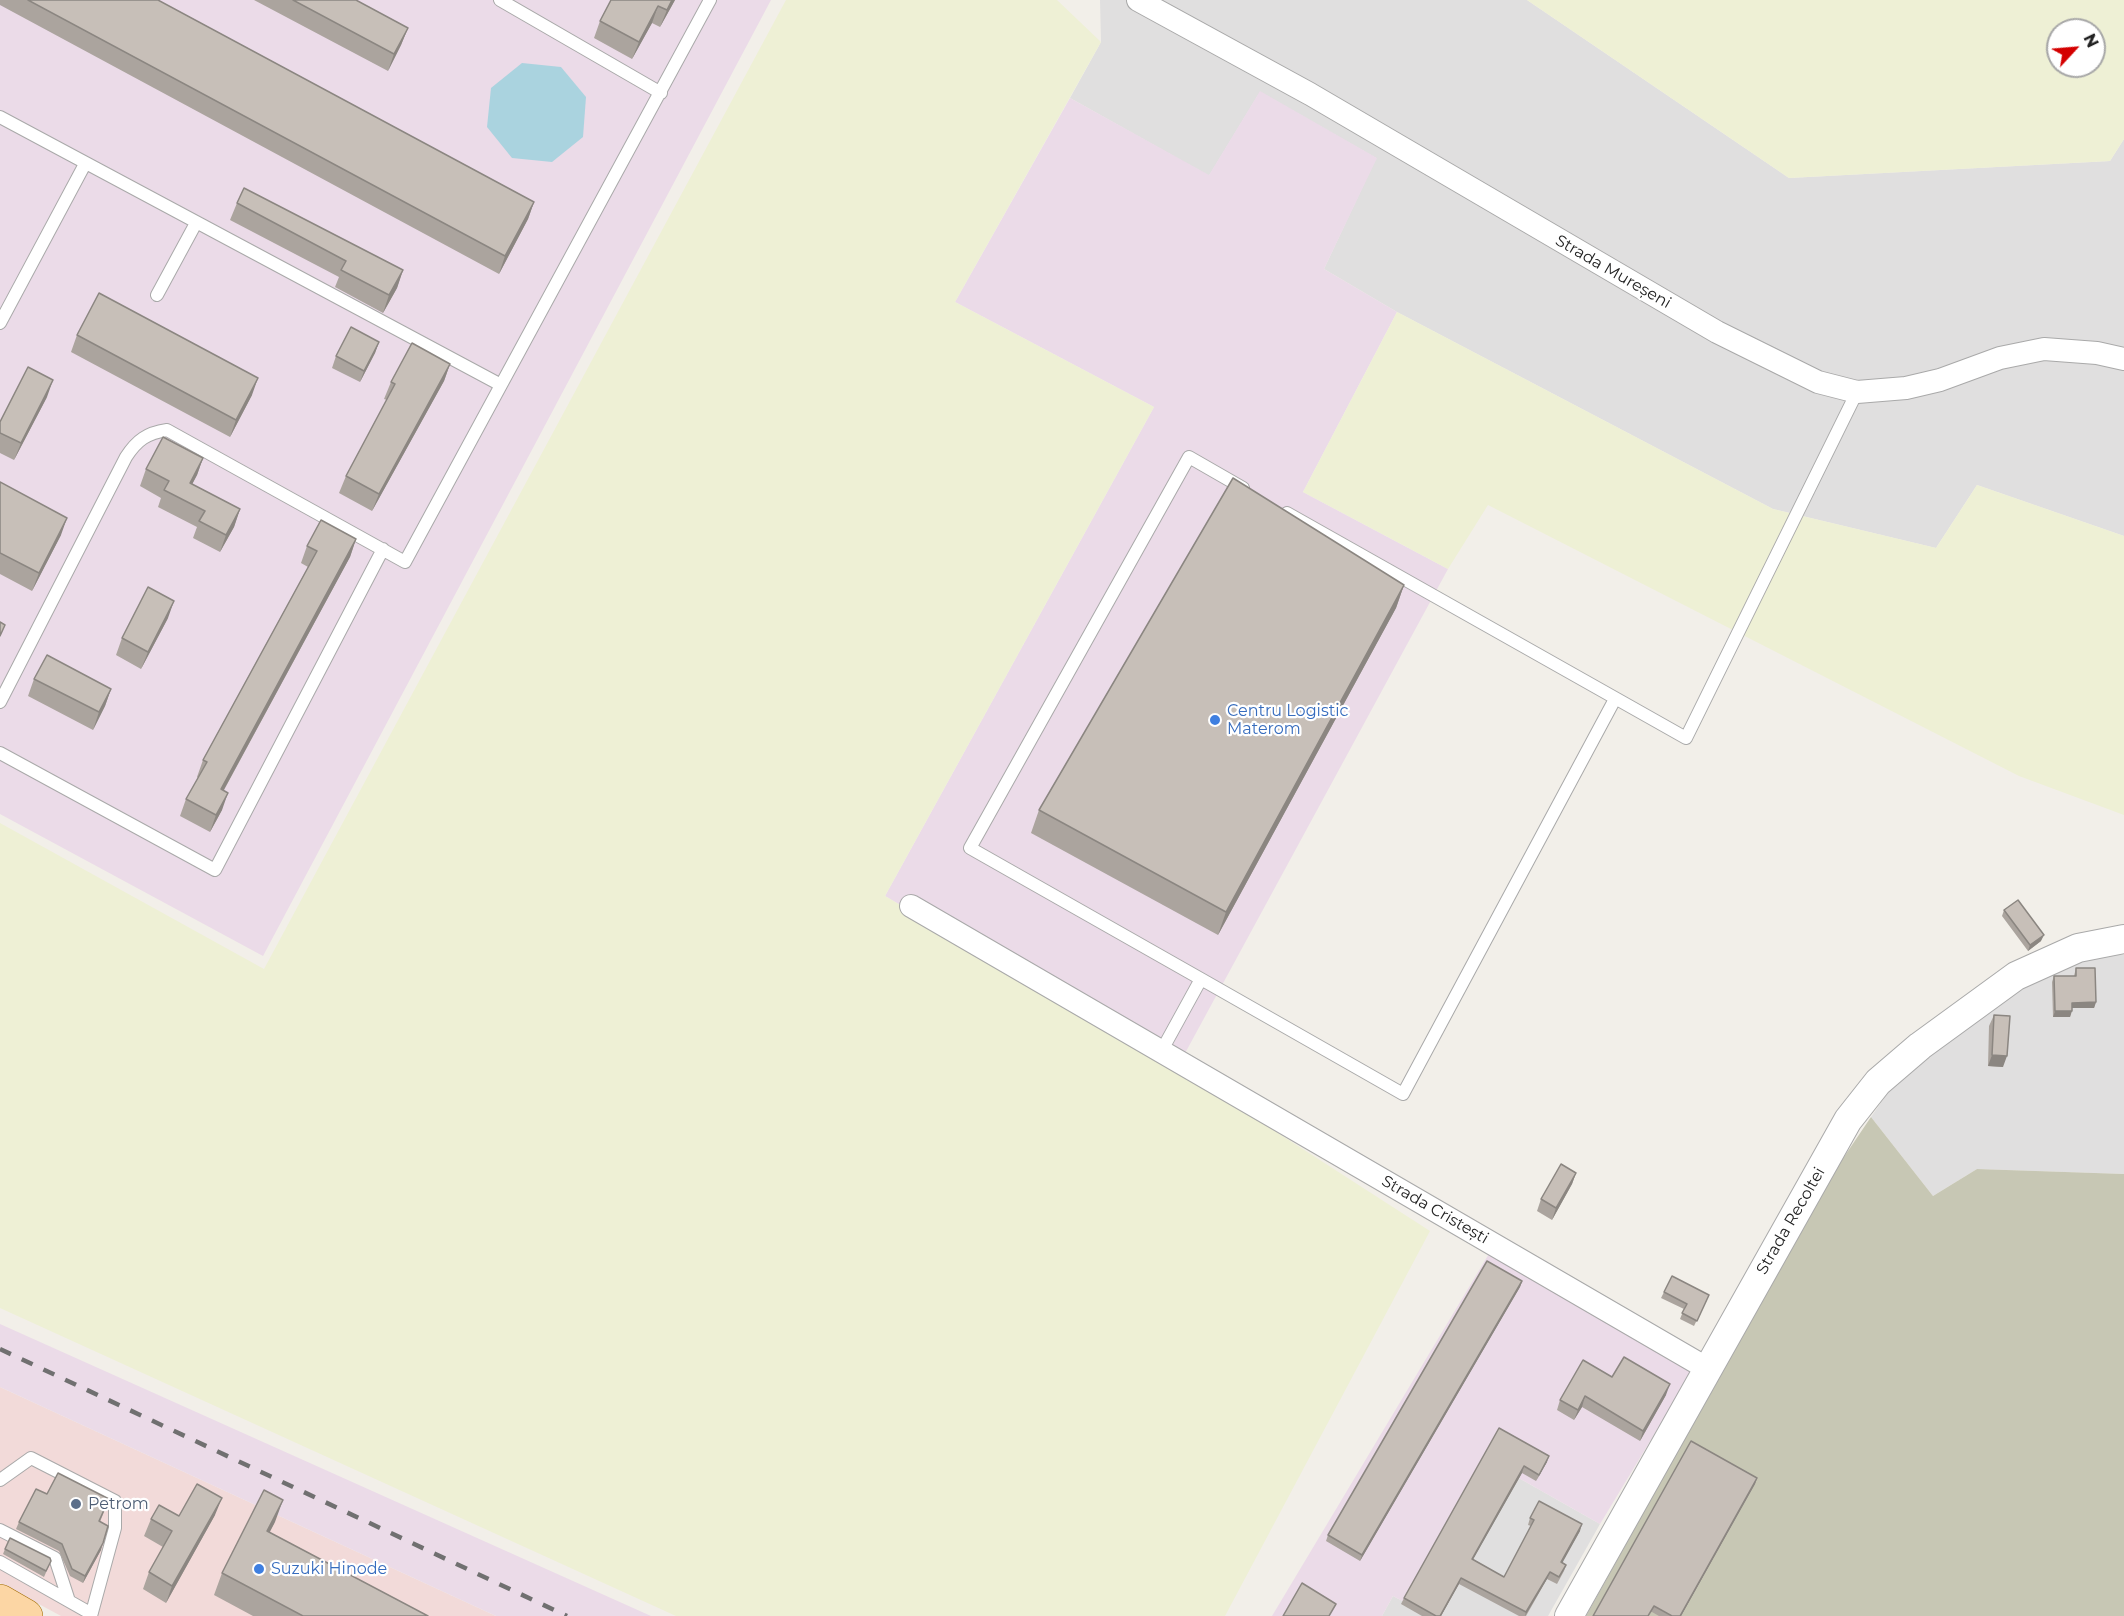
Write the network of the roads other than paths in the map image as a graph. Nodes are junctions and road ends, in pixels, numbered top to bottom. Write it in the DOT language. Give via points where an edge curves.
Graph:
graph roads {
  1 [pos="500,0"];
  2 [pos="710,0"];
  3 [pos="1138,0"];
  4 [pos="661,93"];
  5 [pos="0,117"];
  6 [pos="85,164"];
  7 [pos="196,223"];
  8 [pos="157,295"];
  9 [pos="0,323"];
  10 [pos="2124,359"];
  11 [pos="501,385"];
  12 [pos="1857,392"];
  13 [pos="1251,493"];
  14 [pos="1272,504"];
  15 [pos="383,549"];
  16 [pos="1615,699"];
  17 [pos="0,702"];
  18 [pos="0,753"];
  19 [pos="911,906"];
  20 [pos="2124,939"];
  21 [pos="1201,979"];
  22 [pos="1162,1050"];
  23 [pos="1707,1369"];
  24 [pos="0,1480"];
  25 [pos="0,1530"];
  26 [pos="0,1562"];
  27 [pos="0,1601"];
  28 [pos="69,1601"];
  29 [pos="91,1615"];
  30 [pos="26,1616"];
  31 [pos="1569,1616"];
  1 -- 4 [label="lane"];
  2 -- 4 [label="lane"];
  3 -- 12 [label="street, Strada Mureșeni" via="1310,94 1717,332 1818,382"];
  4 -- 11 [label="lane"];
  5 -- 6 [label="lane"];
  6 -- 7 [label="lane"];
  6 -- 9 [label="lane"];
  7 -- 8 [label="lane"];
  7 -- 11 [label="lane"];
  10 -- 12 [label="street, Strada Mureșeni" via="2097,352 2044,349 2000,358 1906,388"];
  11 -- 15 [label="lane" via="405,562"];
  12 -- 16 [label="lane" via="1686,738"];
  13 -- 21 [label="lane" via="1189,457 970,848"];
  14 -- 16 [label="lane"];
  15 -- 17 [label="lane" via="167,430 151,433 136,442 126,457"];
  15 -- 18 [label="lane" via="215,870"];
  16 -- 21 [label="lane" via="1403,1094"];
  19 -- 22 [label="street, Strada Cristești"];
  20 -- 23 [label="street, Strada Recoltei" via="2078,948 2016,976 1937,1032 1878,1082 1848,1120"];
  21 -- 22 [label="lane"];
  22 -- 23 [label="street, Strada Cristești"];
  23 -- 31 [label="street, Strada Recoltei"];
  24 -- 29 [label="lane" via="31,1458 115,1501 115,1528"];
  25 -- 28 [label="lane" via="55,1558"];
  26 -- 28 [label="lane"];
  27 -- 30 [label="main road"];
  28 -- 29 [label="lane"];
}
